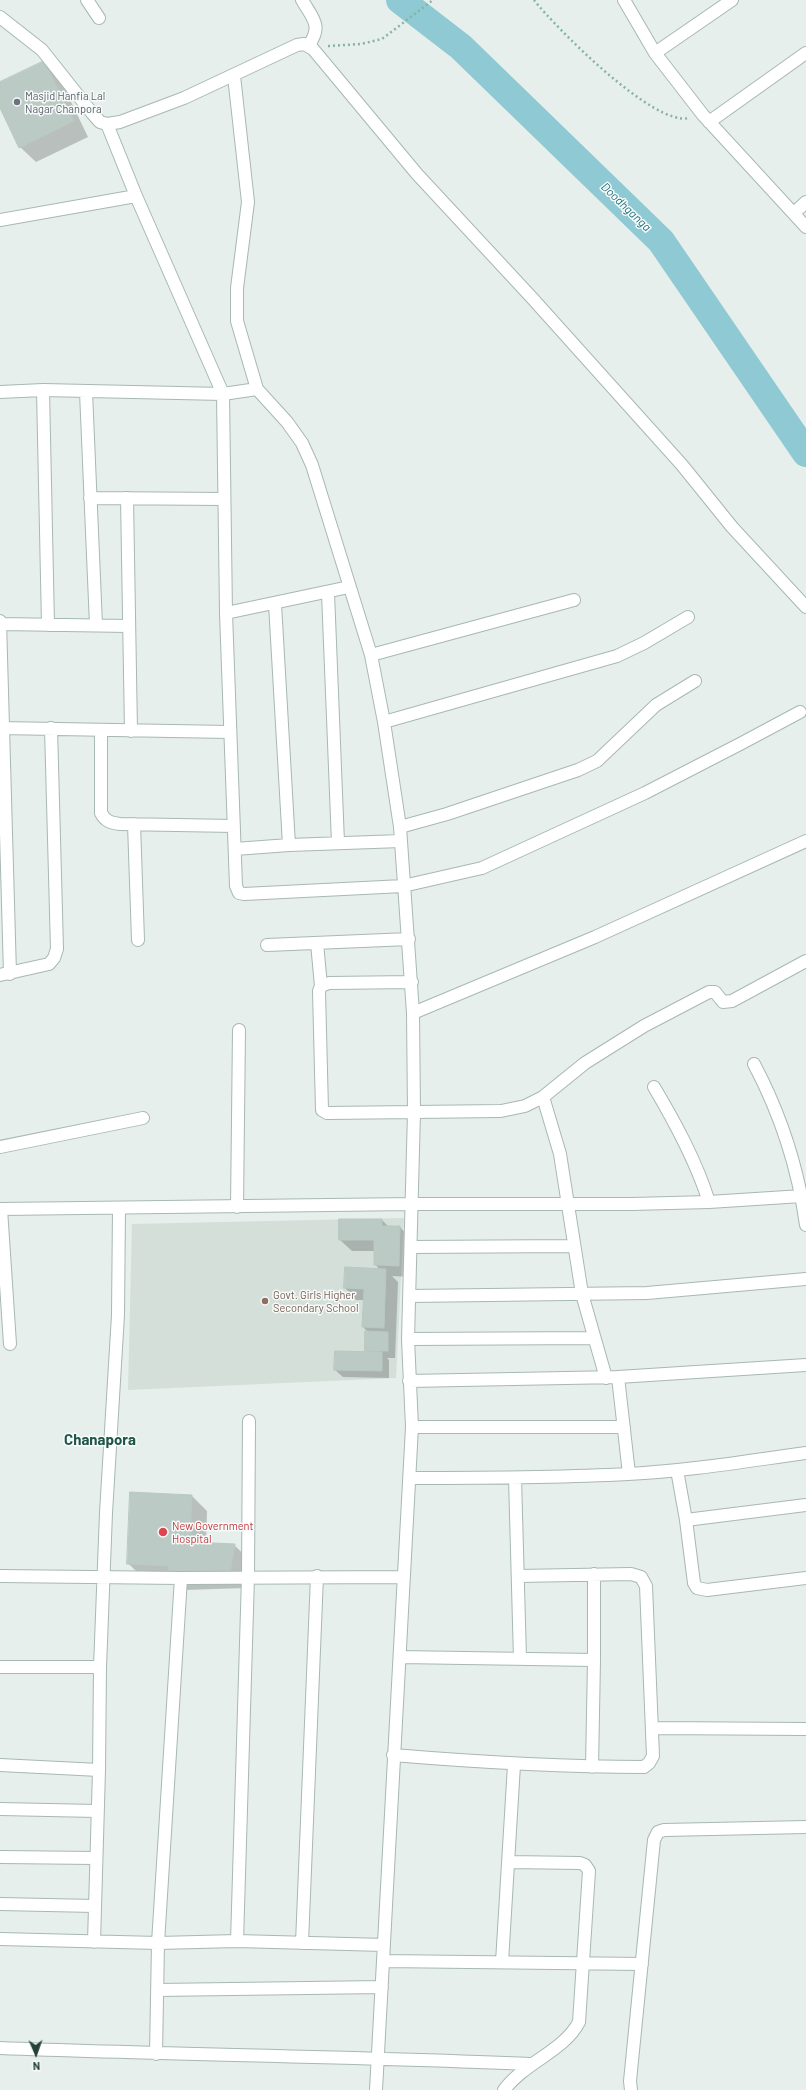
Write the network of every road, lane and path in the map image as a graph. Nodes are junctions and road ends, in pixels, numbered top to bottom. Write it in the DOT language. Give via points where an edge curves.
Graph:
graph roads {
  1 [pos="87,0"];
  2 [pos="302,0"];
  3 [pos="534,0"];
  4 [pos="624,0"];
  5 [pos="732,0"];
  6 [pos="432,1"];
  7 [pos="0,17"];
  8 [pos="99,18"];
  9 [pos="311,48"];
  10 [pos="655,53"];
  11 [pos="806,53"];
  12 [pos="234,76"];
  13 [pos="706,118"];
  14 [pos="107,124"];
  15 [pos="136,196"];
  16 [pos="806,202"];
  17 [pos="794,213"];
  18 [pos="0,220"];
  19 [pos="806,227"];
  20 [pos="257,389"];
  21 [pos="43,390"];
  22 [pos="0,392"];
  23 [pos="86,392"];
  24 [pos="223,394"];
  25 [pos="90,498"];
  26 [pos="127,498"];
  27 [pos="224,499"];
  28 [pos="349,587"];
  29 [pos="328,593"];
  30 [pos="574,600"];
  31 [pos="275,604"];
  32 [pos="806,607"];
  33 [pos="226,613"];
  34 [pos="688,617"];
  35 [pos="0,621"];
  36 [pos="0,624"];
  37 [pos="48,625"];
  38 [pos="96,625"];
  39 [pos="129,626"];
  40 [pos="371,654"];
  41 [pos="695,681"];
  42 [pos="800,712"];
  43 [pos="384,722"];
  44 [pos="1,728"];
  45 [pos="51,728"];
  46 [pos="101,730"];
  47 [pos="131,730"];
  48 [pos="229,732"];
  49 [pos="134,824"];
  50 [pos="234,826"];
  51 [pos="400,827"];
  52 [pos="400,841"];
  53 [pos="806,841"];
  54 [pos="338,843"];
  55 [pos="289,845"];
  56 [pos="235,850"];
  57 [pos="403,886"];
  58 [pos="409,939"];
  59 [pos="138,940"];
  60 [pos="317,943"];
  61 [pos="267,945"];
  62 [pos="806,961"];
  63 [pos="5,975"];
  64 [pos="412,982"];
  65 [pos="321,986"];
  66 [pos="413,1013"];
  67 [pos="239,1030"];
  68 [pos="754,1064"];
  69 [pos="654,1087"];
  70 [pos="543,1097"];
  71 [pos="414,1112"];
  72 [pos="143,1118"];
  73 [pos="0,1147"];
  74 [pos="802,1179"];
  75 [pos="802,1196"];
  76 [pos="709,1202"];
  77 [pos="412,1204"];
  78 [pos="570,1204"];
  79 [pos="237,1207"];
  80 [pos="0,1208"];
  81 [pos="119,1208"];
  82 [pos="806,1225"];
  83 [pos="573,1246"];
  84 [pos="411,1247"];
  85 [pos="806,1279"];
  86 [pos="582,1294"];
  87 [pos="410,1296"];
  88 [pos="594,1338"];
  89 [pos="408,1339"];
  90 [pos="10,1344"];
  91 [pos="806,1365"];
  92 [pos="612,1378"];
  93 [pos="409,1381"];
  94 [pos="249,1421"];
  95 [pos="412,1427"];
  96 [pos="624,1427"];
  97 [pos="806,1453"];
  98 [pos="677,1470"];
  99 [pos="629,1474"];
  100 [pos="410,1478"];
  101 [pos="515,1478"];
  102 [pos="806,1505"];
  103 [pos="686,1520"];
  104 [pos="594,1574"];
  105 [pos="0,1576"];
  106 [pos="317,1576"];
  107 [pos="518,1576"];
  108 [pos="105,1577"];
  109 [pos="248,1577"];
  110 [pos="404,1577"];
  111 [pos="181,1578"];
  112 [pos="806,1578"];
  113 [pos="400,1657"];
  114 [pos="520,1659"];
  115 [pos="594,1660"];
  116 [pos="0,1667"];
  117 [pos="100,1667"];
  118 [pos="653,1728"];
  119 [pos="806,1729"];
  120 [pos="393,1755"];
  121 [pos="514,1764"];
  122 [pos="0,1765"];
  123 [pos="592,1767"];
  124 [pos="99,1770"];
  125 [pos="0,1810"];
  126 [pos="97,1811"];
  127 [pos="806,1827"];
  128 [pos="0,1857"];
  129 [pos="96,1858"];
  130 [pos="509,1862"];
  131 [pos="0,1904"];
  132 [pos="94,1906"];
  133 [pos="0,1939"];
  134 [pos="237,1941"];
  135 [pos="94,1942"];
  136 [pos="158,1943"];
  137 [pos="302,1943"];
  138 [pos="384,1945"];
  139 [pos="384,1961"];
  140 [pos="502,1962"];
  141 [pos="583,1964"];
  142 [pos="642,1964"];
  143 [pos="382,1987"];
  144 [pos="156,1990"];
  145 [pos="0,2048"];
  146 [pos="156,2054"];
  147 [pos="378,2057"];
  148 [pos="531,2064"];
  149 [pos="376,2090"];
  150 [pos="504,2090"];
  151 [pos="631,2090"];
  1 -- 8 [label="street"];
  2 -- 9 [label="street" via="316,24 316,35"];
  3 -- 13 [label="path" via="588,57 641,99 667,114 686,119"];
  4 -- 10 [label="street"];
  5 -- 10 [label="street"];
  6 -- 9 [label="path" via="382,39 361,44"];
  7 -- 14 [label="street" via="42,50 92,113 100,122"];
  9 -- 12 [label="street" via="297,45"];
  9 -- 32 [label="street" via="417,174 538,304 682,465 732,527"];
  10 -- 13 [label="street"];
  11 -- 13 [label="street"];
  12 -- 14 [label="street" via="184,98 120,122"];
  12 -- 20 [label="street" via="248,202 237,288 238,321"];
  13 -- 17 [label="street"];
  14 -- 15 [label="street"];
  15 -- 18 [label="street"];
  15 -- 24 [label="street"];
  16 -- 17 [label="street"];
  17 -- 19 [label="street"];
  20 -- 24 [label="street"];
  20 -- 28 [label="street" via="287,422 312,465"];
  21 -- 22 [label="street"];
  21 -- 23 [label="street"];
  21 -- 37 [label="street"];
  23 -- 24 [label="street"];
  23 -- 25 [label="street"];
  24 -- 27 [label="street"];
  25 -- 26 [label="street"];
  25 -- 38 [label="street"];
  26 -- 27 [label="street"];
  26 -- 39 [label="street"];
  27 -- 33 [label="street"];
  28 -- 29 [label="street"];
  28 -- 40 [label="street"];
  29 -- 31 [label="street"];
  29 -- 54 [label="street"];
  30 -- 40 [label="street"];
  31 -- 33 [label="street"];
  31 -- 55 [label="street"];
  33 -- 48 [label="street"];
  34 -- 43 [label="street" via="617,656"];
  35 -- 36 [label="street"];
  36 -- 37 [label="street"];
  36 -- 44 [label="street"];
  37 -- 38 [label="street"];
  38 -- 39 [label="street"];
  39 -- 47 [label="street"];
  40 -- 43 [label="street"];
  41 -- 51 [label="street" via="645,714 597,761 578,770 462,809"];
  42 -- 57 [label="street" via="652,789 503,860 482,868"];
  43 -- 51 [label="street"];
  44 -- 45 [label="street"];
  44 -- 63 [label="street"];
  45 -- 46 [label="street"];
  45 -- 63 [label="street" via="57,949 49,964"];
  46 -- 47 [label="street"];
  46 -- 49 [label="street" via="101,813 111,823"];
  47 -- 48 [label="street"];
  48 -- 50 [label="street"];
  49 -- 50 [label="street"];
  49 -- 59 [label="street"];
  50 -- 56 [label="street"];
  51 -- 52 [label="street"];
  52 -- 54 [label="street"];
  52 -- 57 [label="street"];
  53 -- 66 [label="street" via="595,937"];
  54 -- 55 [label="street"];
  55 -- 56 [label="street"];
  56 -- 57 [label="street" via="236,886 239,893"];
  57 -- 58 [label="street"];
  58 -- 60 [label="street"];
  58 -- 64 [label="street"];
  60 -- 61 [label="street"];
  60 -- 65 [label="street"];
  62 -- 70 [label="street" via="732,1001 723,1002 716,992 709,992 644,1026 585,1063"];
  64 -- 65 [label="street" via="329,983"];
  64 -- 66 [label="street"];
  65 -- 71 [label="street" via="319,991 322,1110 328,1113"];
  66 -- 71 [label="street"];
  67 -- 79 [label="street"];
  68 -- 74 [label="street" via="772,1098"];
  69 -- 76 [label="street" via="697,1166"];
  70 -- 71 [label="street" via="525,1106 501,1111"];
  70 -- 78 [label="street" via="560,1154"];
  71 -- 77 [label="street"];
  72 -- 73 [label="street"];
  74 -- 75 [label="street"];
  75 -- 76 [label="street"];
  75 -- 82 [label="street"];
  76 -- 78 [label="street"];
  77 -- 78 [label="street"];
  77 -- 79 [label="street"];
  77 -- 84 [label="street"];
  78 -- 83 [label="street"];
  79 -- 81 [label="street"];
  80 -- 81 [label="street"];
  80 -- 90 [label="street"];
  81 -- 108 [label="street" via="118,1315 106,1513"];
  83 -- 84 [label="street"];
  83 -- 86 [label="street"];
  84 -- 87 [label="street"];
  85 -- 86 [label="street" via="647,1293"];
  86 -- 87 [label="street"];
  86 -- 88 [label="street"];
  87 -- 89 [label="street"];
  88 -- 89 [label="street"];
  88 -- 92 [label="street"];
  89 -- 93 [label="street"];
  91 -- 92 [label="street"];
  92 -- 93 [label="street"];
  92 -- 96 [label="street"];
  93 -- 95 [label="street"];
  94 -- 109 [label="street"];
  95 -- 96 [label="street"];
  95 -- 100 [label="street"];
  96 -- 99 [label="street"];
  97 -- 98 [label="street"];
  98 -- 99 [label="street"];
  98 -- 103 [label="street"];
  99 -- 101 [label="street"];
  100 -- 101 [label="street"];
  100 -- 110 [label="street"];
  101 -- 107 [label="street"];
  102 -- 103 [label="street"];
  103 -- 112 [label="street" via="694,1583 697,1588 707,1590"];
  104 -- 107 [label="street"];
  104 -- 115 [label="street"];
  104 -- 118 [label="street" via="631,1574 641,1577 646,1586"];
  105 -- 108 [label="street"];
  106 -- 109 [label="street"];
  106 -- 110 [label="street"];
  106 -- 137 [label="street"];
  107 -- 114 [label="street"];
  108 -- 111 [label="street"];
  108 -- 117 [label="street"];
  109 -- 111 [label="street"];
  109 -- 134 [label="street"];
  110 -- 113 [label="street"];
  111 -- 136 [label="street"];
  113 -- 114 [label="street"];
  113 -- 120 [label="street"];
  114 -- 115 [label="street"];
  115 -- 123 [label="street"];
  116 -- 117 [label="street"];
  117 -- 124 [label="street"];
  118 -- 119 [label="street"];
  118 -- 123 [label="street" via="653,1756 650,1763 644,1767"];
  120 -- 121 [label="street"];
  120 -- 138 [label="street"];
  121 -- 123 [label="street"];
  121 -- 130 [label="street"];
  122 -- 124 [label="street"];
  124 -- 126 [label="street"];
  125 -- 126 [label="street"];
  126 -- 129 [label="street"];
  127 -- 142 [label="street" via="658,1832 654,1840"];
  128 -- 129 [label="street"];
  129 -- 132 [label="street"];
  130 -- 140 [label="street"];
  130 -- 141 [label="street" via="586,1865 589,1871"];
  131 -- 132 [label="street"];
  132 -- 135 [label="street"];
  133 -- 135 [label="street"];
  134 -- 136 [label="street"];
  134 -- 137 [label="street"];
  135 -- 136 [label="street"];
  136 -- 144 [label="street"];
  137 -- 138 [label="street"];
  138 -- 139 [label="street"];
  139 -- 140 [label="street"];
  139 -- 143 [label="street"];
  140 -- 141 [label="street"];
  141 -- 142 [label="street"];
  141 -- 148 [label="street" via="579,2022 564,2042"];
  142 -- 151 [label="street"];
  143 -- 144 [label="street"];
  143 -- 147 [label="street"];
  144 -- 146 [label="street"];
  145 -- 146 [label="street"];
  146 -- 147 [label="street"];
  147 -- 148 [label="street"];
  147 -- 149 [label="street"];
  148 -- 150 [label="street"];
}
